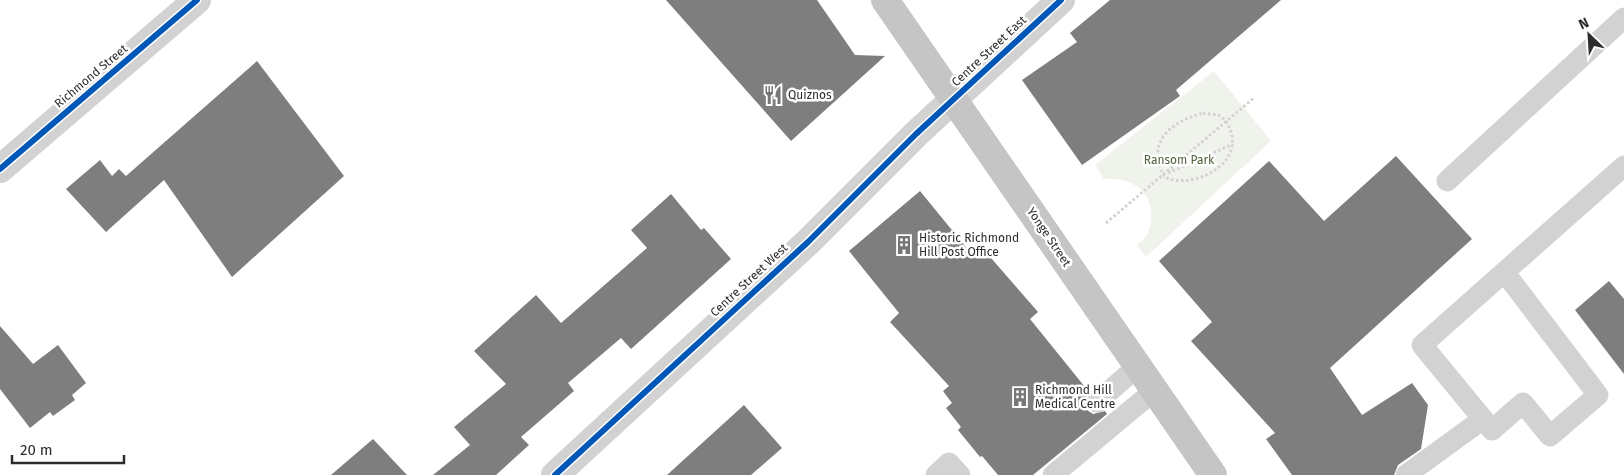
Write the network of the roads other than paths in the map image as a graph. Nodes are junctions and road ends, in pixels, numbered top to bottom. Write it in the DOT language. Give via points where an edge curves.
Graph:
graph roads {
  1 [pos="197,0"];
  2 [pos="885,0"];
  3 [pos="1061,0"];
  4 [pos="1624,18"];
  5 [pos="954,98"];
  6 [pos="1624,166"];
  7 [pos="0,169"];
  8 [pos="1447,181"];
  9 [pos="1505,273"];
  10 [pos="1138,366"];
  11 [pos="1155,390"];
  12 [pos="1097,402"];
  13 [pos="1483,419"];
  14 [pos="555,475"];
  15 [pos="936,475"];
  16 [pos="960,475"];
  17 [pos="1054,475"];
  18 [pos="1213,475"];
  19 [pos="1406,475"];
  1 -- 7 [label="street, Richmond Street"];
  2 -- 5 [label="main road, Yonge Street"];
  3 -- 5 [label="street, Centre Street East"];
  4 -- 8 [label="lane"];
  5 -- 10 [label="main road, Yonge Street"];
  5 -- 14 [label="street, Centre Street West" via="800,249"];
  6 -- 9 [label="lane"];
  9 -- 13 [label="lane" via="1422,345"];
  9 -- 13 [label="lane" via="1598,395 1550,436 1523,403 1492,430"];
  10 -- 11 [label="main road, Yonge Street"];
  10 -- 12 [label="lane"];
  11 -- 17 [label="lane"];
  11 -- 18 [label="main road, Yonge Street"];
  13 -- 19 [label="lane"];
  15 -- 16 [label="lane" via="949,464"];
}
